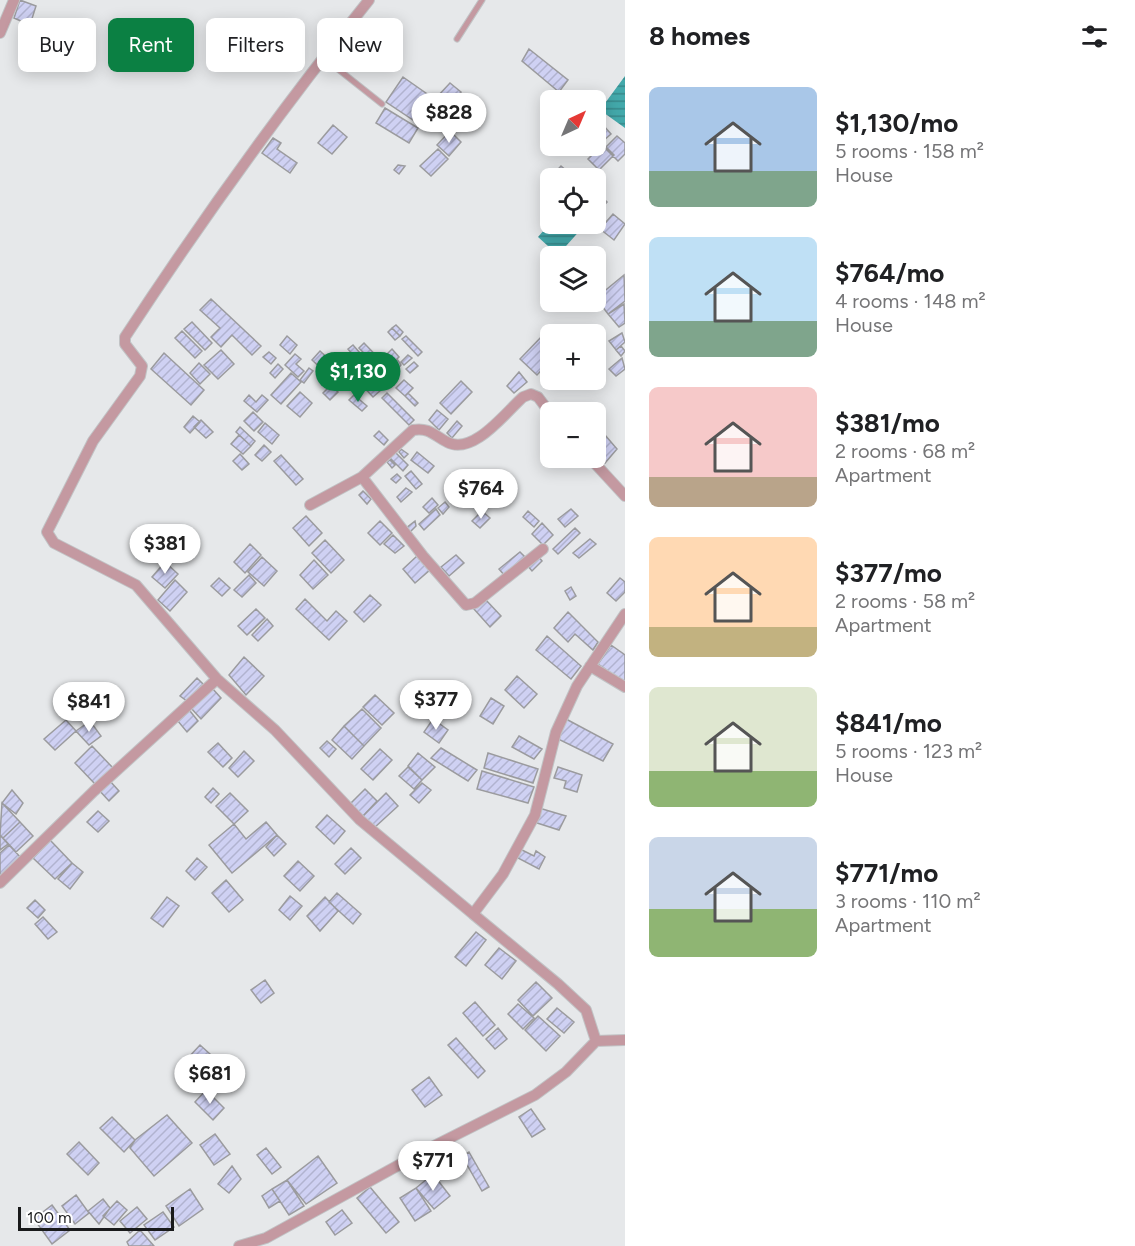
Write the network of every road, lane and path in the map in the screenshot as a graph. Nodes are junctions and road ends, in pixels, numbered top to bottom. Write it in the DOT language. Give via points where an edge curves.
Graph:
graph roads {
  1 [pos="14,0"];
  2 [pos="369,0"];
  3 [pos="482,0"];
  4 [pos="355,18"];
  5 [pos="0,33"];
  6 [pos="457,39"];
  7 [pos="317,66"];
  8 [pos="341,72"];
  9 [pos="382,104"];
  10 [pos="542,402"];
  11 [pos="599,468"];
  12 [pos="362,477"];
  13 [pos="625,496"];
  14 [pos="310,505"];
  15 [pos="543,549"];
  16 [pos="625,614"];
  17 [pos="590,666"];
  18 [pos="217,680"];
  19 [pos="625,687"];
  20 [pos="0,883"];
  21 [pos="473,914"];
  22 [pos="625,1040"];
  23 [pos="596,1041"];
  24 [pos="239,1246"];
  1 -- 5 [label="street"];
  2 -- 4 [label="street"];
  3 -- 6 [label="lane"];
  7 -- 18 [label="street" via="180,254 126,337 125,344 142,366 140,376 93,441 47,532 54,543 136,585"];
  8 -- 9 [label="lane"];
  10 -- 12 [label="street" via="531,394 523,397 474,443 460,446 421,428 413,430"];
  11 -- 13 [label="street"];
  12 -- 14 [label="street"];
  12 -- 15 [label="street" via="466,605 475,603"];
  16 -- 17 [label="street"];
  17 -- 19 [label="street"];
  17 -- 21 [label="street" via="556,732 535,815 503,874"];
  18 -- 20 [label="street" via="93,791"];
  18 -- 21 [label="street" via="274,730 360,820"];
  21 -- 23 [label="street" via="585,1010"];
  22 -- 23 [label="street"];
  23 -- 24 [label="street" via="566,1072 535,1095 266,1238"];
}
